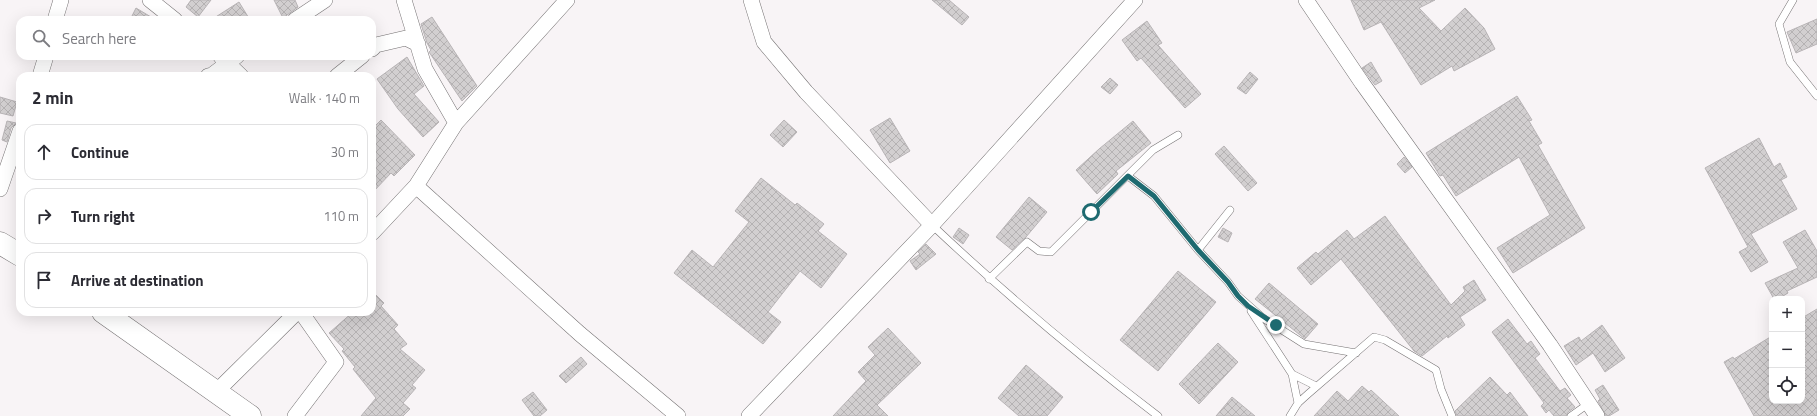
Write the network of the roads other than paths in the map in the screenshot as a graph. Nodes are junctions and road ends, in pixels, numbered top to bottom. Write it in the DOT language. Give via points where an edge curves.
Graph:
graph roads {
  1 [pos="61,0"];
  2 [pos="150,0"];
  3 [pos="326,0"];
  4 [pos="404,0"];
  5 [pos="567,0"];
  6 [pos="751,0"];
  7 [pos="1135,0"];
  8 [pos="1306,0"];
  9 [pos="1792,0"];
  10 [pos="56,16"];
  11 [pos="170,16"];
  12 [pos="301,16"];
  13 [pos="418,44"];
  14 [pos="376,45"];
  15 [pos="45,60"];
  16 [pos="227,60"];
  17 [pos="230,60"];
  18 [pos="357,60"];
  19 [pos="41,72"];
  20 [pos="215,72"];
  21 [pos="238,72"];
  22 [pos="342,72"];
  23 [pos="1817,96"];
  24 [pos="456,123"];
  25 [pos="1178,135"];
  26 [pos="16,143"];
  27 [pos="1128,176"];
  28 [pos="416,186"];
  29 [pos="0,189"];
  30 [pos="1230,210"];
  31 [pos="932,225"];
  32 [pos="376,229"];
  33 [pos="0,243"];
  34 [pos="1198,250"];
  35 [pos="16,253"];
  36 [pos="989,278"];
  37 [pos="1248,306"];
  38 [pos="110,316"];
  39 [pos="293,316"];
  40 [pos="304,316"];
  41 [pos="1356,353"];
  42 [pos="1292,374"];
  43 [pos="1316,386"];
  44 [pos="216,392"];
  45 [pos="1298,403"];
  46 [pos="1588,404"];
  47 [pos="250,416"];
  48 [pos="295,416"];
  49 [pos="678,416"];
  50 [pos="750,416"];
  51 [pos="1158,416"];
  52 [pos="1290,416"];
  53 [pos="1452,416"];
  54 [pos="1571,416"];
  55 [pos="1597,416"];
  1 -- 10 [label="street"];
  2 -- 11 [label="street"];
  3 -- 12 [label="street"];
  4 -- 13 [label="street"];
  5 -- 24 [label="street"];
  6 -- 31 [label="street" via="764,42 816,103"];
  7 -- 31 [label="street"];
  8 -- 46 [label="street" via="1362,83 1550,345"];
  9 -- 23 [label="lane" via="1779,24 1790,62"];
  13 -- 14 [label="street" via="406,38"];
  13 -- 24 [label="street" via="425,69"];
  15 -- 19 [label="street"];
  16 -- 20 [label="street"];
  17 -- 21 [label="street"];
  18 -- 22 [label="street"];
  24 -- 28 [label="street"];
  25 -- 27 [label="lane" via="1153,150"];
  26 -- 29 [label="street"];
  27 -- 34 [label="lane" via="1154,196"];
  27 -- 36 [label="lane" via="1051,252 1039,251 1027,242"];
  28 -- 32 [label="street"];
  28 -- 49 [label="street" via="580,334"];
  30 -- 34 [label="lane"];
  31 -- 36 [label="lane"];
  31 -- 50 [label="street"];
  33 -- 35 [label="main road"];
  34 -- 37 [label="lane"];
  36 -- 51 [label="lane" via="1108,378"];
  37 -- 41 [label="lane" via="1304,344"];
  37 -- 42 [label="lane"];
  38 -- 44 [label="main road"];
  39 -- 44 [label="street"];
  40 -- 48 [label="street" via="336,362"];
  41 -- 43 [label="lane"];
  41 -- 53 [label="lane" via="1374,337 1379,338 1436,370"];
  42 -- 43 [label="lane"];
  42 -- 45 [label="lane"];
  43 -- 45 [label="lane"];
  44 -- 47 [label="main road"];
  45 -- 52 [label="lane"];
  46 -- 54 [label="lane"];
  46 -- 55 [label="street"];
}
